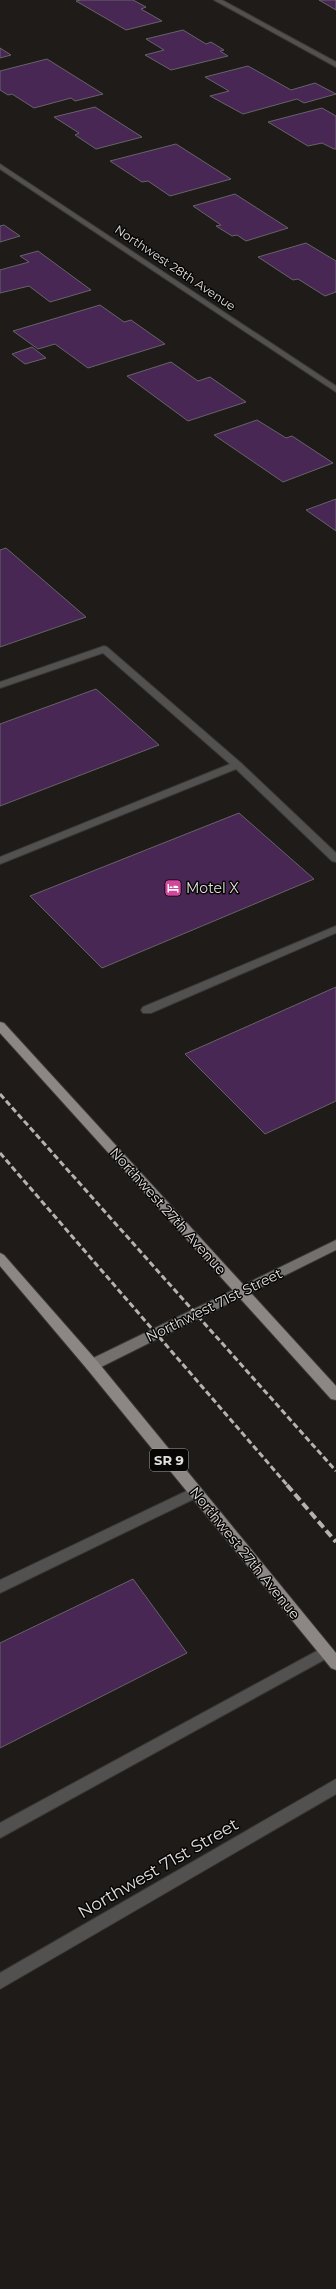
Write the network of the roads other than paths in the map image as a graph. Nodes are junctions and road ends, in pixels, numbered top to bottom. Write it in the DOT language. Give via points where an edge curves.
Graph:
graph roads {
  1 [pos="218,0"];
  2 [pos="336,54"];
  3 [pos="322,58"];
  4 [pos="336,65"];
  5 [pos="0,166"];
  6 [pos="336,390"];
  7 [pos="0,685"];
  8 [pos="236,765"];
  9 [pos="336,859"];
  10 [pos="0,861"];
  11 [pos="336,930"];
  12 [pos="147,1010"];
  13 [pos="0,1026"];
  14 [pos="336,1245"];
  15 [pos="0,1258"];
  16 [pos="241,1291"];
  17 [pos="92,1364"];
  18 [pos="336,1395"];
  19 [pos="195,1492"];
  20 [pos="0,1587"];
  21 [pos="326,1652"];
  22 [pos="336,1664"];
  23 [pos="336,1786"];
  24 [pos="0,1830"];
  25 [pos="0,1982"];
  1 -- 3 [label="street"];
  2 -- 3 [label="street"];
  3 -- 4 [label="street"];
  5 -- 6 [label="street, Northwest 28th Avenue"];
  7 -- 8 [label="street" via="104,649"];
  8 -- 9 [label="street"];
  8 -- 10 [label="street"];
  11 -- 12 [label="street"];
  13 -- 16 [label="main road, Northwest 27th Avenue"];
  14 -- 16 [label="street, Northwest 71st Street"];
  15 -- 17 [label="main road, Northwest 27th Avenue / SR 9"];
  16 -- 17 [label="street, Northwest 71st Street"];
  16 -- 18 [label="main road, Northwest 27th Avenue"];
  17 -- 19 [label="main road, Northwest 27th Avenue / SR 9"];
  19 -- 20 [label="street"];
  19 -- 21 [label="main road, Northwest 27th Avenue / SR 9"];
  21 -- 22 [label="main road, Northwest 27th Avenue / SR 9"];
  21 -- 24 [label="street"];
  23 -- 25 [label="street, Northwest 71st Street"];
}
